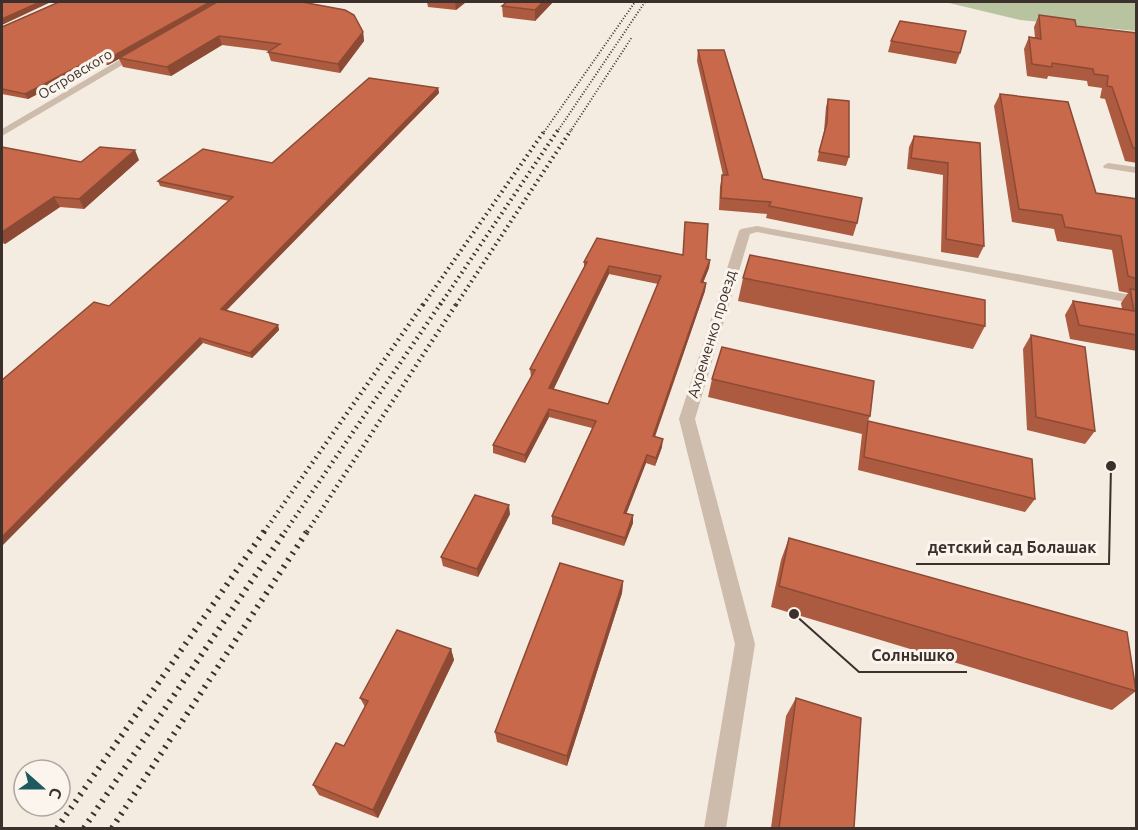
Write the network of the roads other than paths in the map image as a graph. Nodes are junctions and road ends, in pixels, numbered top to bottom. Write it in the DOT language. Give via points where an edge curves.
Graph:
graph roads {
  1 [pos="148,46"];
  2 [pos="2,133"];
  3 [pos="1108,166"];
  4 [pos="1137,170"];
  5 [pos="1137,300"];
  6 [pos="715,828"];
  1 -- 2 [label="street, Островского"];
  3 -- 4 [label="street"];
  5 -- 6 [label="street, Ахременко проезд" via="757,229 745,231 687,419 745,644"];
}
